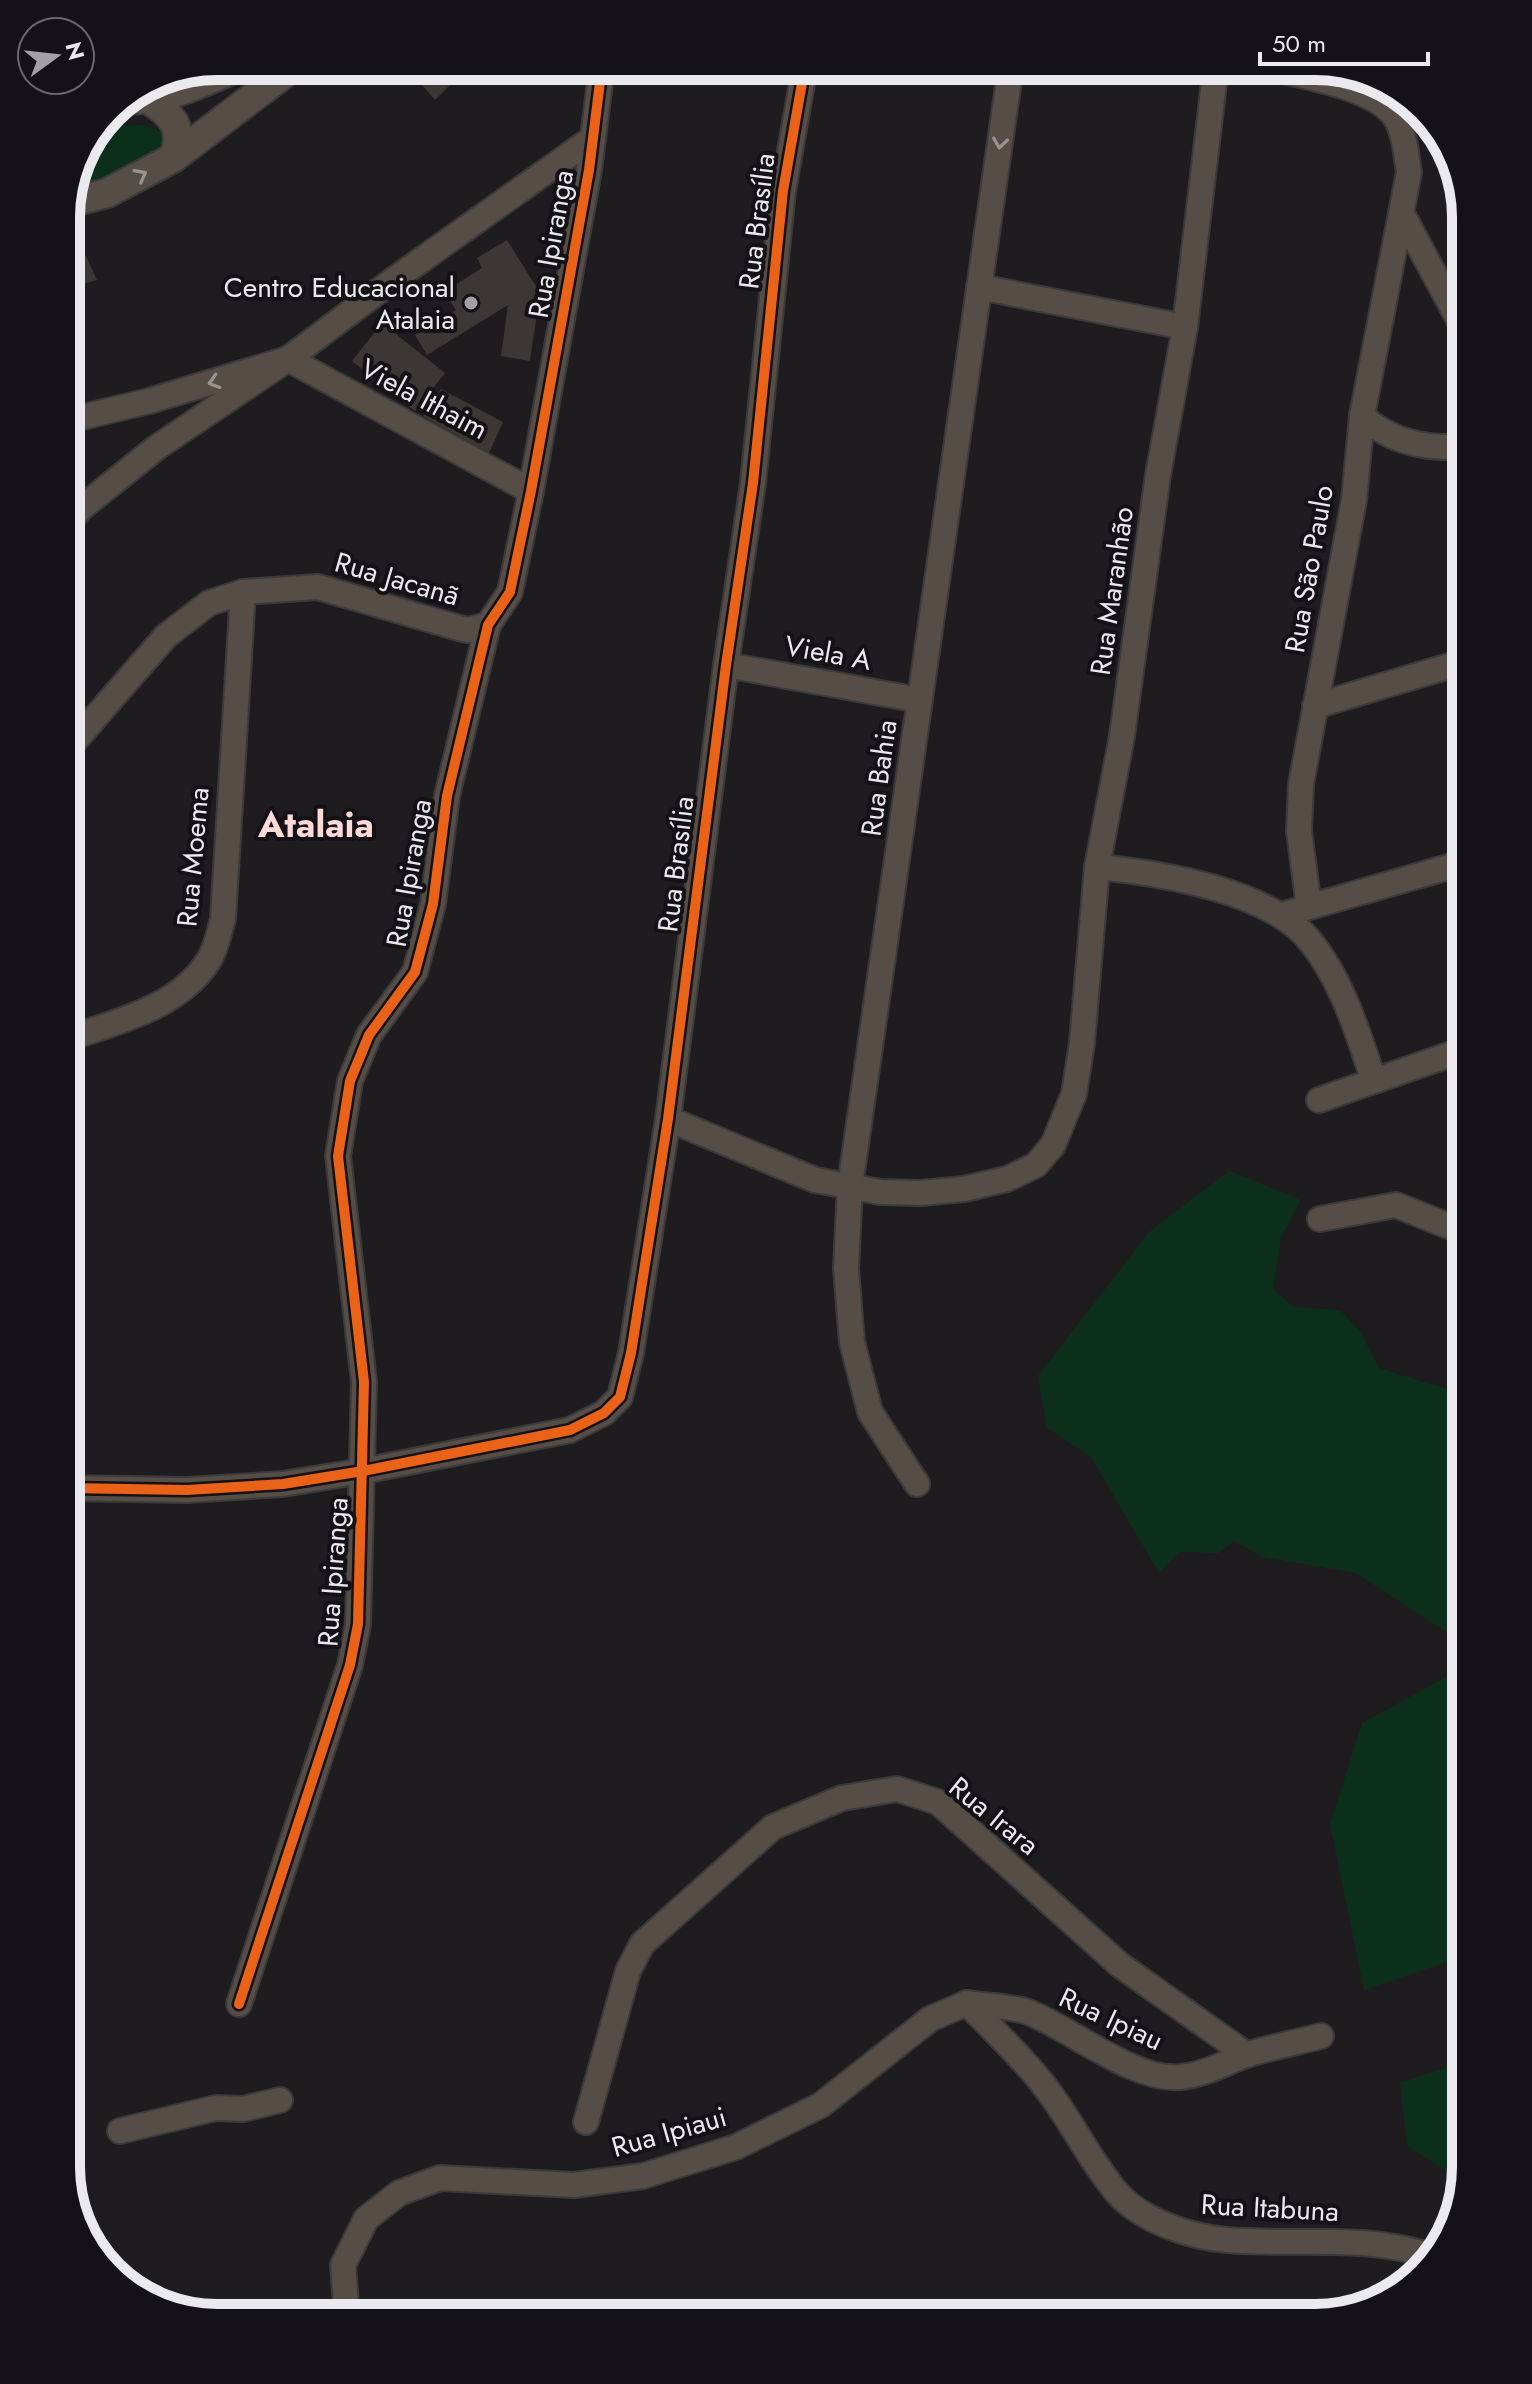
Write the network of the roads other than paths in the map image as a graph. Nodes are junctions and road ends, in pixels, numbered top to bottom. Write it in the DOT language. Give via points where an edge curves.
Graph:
graph roads {
  1 [pos="276,80"];
  2 [pos="600,80"];
  3 [pos="803,80"];
  4 [pos="1009,80"];
  5 [pos="1214,80"];
  6 [pos="1313,80"];
  7 [pos="207,81"];
  8 [pos="150,98"];
  9 [pos="143,102"];
  10 [pos="593,138"];
  11 [pos="173,158"];
  12 [pos="82,200"];
  13 [pos="1402,214"];
  14 [pos="979,287"];
  15 [pos="1452,307"];
  16 [pos="1185,327"];
  17 [pos="288,359"];
  18 [pos="1362,416"];
  19 [pos="80,418"];
  20 [pos="1452,447"];
  21 [pos="531,491"];
  22 [pos="80,509"];
  23 [pos="243,592"];
  24 [pos="488,625"];
  25 [pos="726,665"];
  26 [pos="1452,665"];
  27 [pos="919,700"];
  28 [pos="1315,706"];
  29 [pos="80,735"];
  30 [pos="1452,866"];
  31 [pos="1097,867"];
  32 [pos="1309,907"];
  33 [pos="1282,915"];
  34 [pos="80,1034"];
  35 [pos="1452,1054"];
  36 [pos="1374,1081"];
  37 [pos="1319,1100"];
  38 [pos="668,1119"];
  39 [pos="850,1186"];
  40 [pos="1320,1219"];
  41 [pos="1452,1227"];
  42 [pos="363,1471"];
  43 [pos="917,1484"];
  44 [pos="80,1488"];
  45 [pos="967,2003"];
  46 [pos="239,2004"];
  47 [pos="1321,2036"];
  48 [pos="1247,2055"];
  49 [pos="280,2100"];
  50 [pos="586,2122"];
  51 [pos="120,2131"];
  52 [pos="1421,2254"];
  53 [pos="346,2304"];
  1 -- 11 [label="street"];
  2 -- 10 [label="street, Rua Ipiranga"];
  3 -- 25 [label="street, Rua Brasília" via="783,191 753,483"];
  4 -- 14 [label="street, Rua Bahia, one-way"];
  5 -- 16 [label="street, Rua Maranhão"];
  6 -- 13 [label="street, Rua São Paulo" via="1375,99 1394,117 1409,172"];
  7 -- 8 [label="street"];
  9 -- 11 [label="street" via="166,111 178,131"];
  10 -- 17 [label="street"];
  10 -- 21 [label="street, Rua Ipiranga"];
  12 -- 11 [label="street, one-way" via="107,193"];
  13 -- 15 [label="street"];
  13 -- 18 [label="street, Rua São Paulo"];
  14 -- 16 [label="street"];
  14 -- 27 [label="street, Rua Bahia"];
  16 -- 31 [label="street, Rua Maranhão"];
  17 -- 19 [label="street, one-way"];
  17 -- 21 [label="street, Viela Ithaim"];
  17 -- 22 [label="street" via="156,448"];
  18 -- 20 [label="street" via="1378,432 1400,440"];
  18 -- 28 [label="street, Rua São Paulo" via="1354,500"];
  21 -- 24 [label="street, Rua Ipiranga" via="510,592"];
  23 -- 24 [label="street, Rua Jacanã" via="318,587 459,628"];
  23 -- 29 [label="street, Rua Jacanã" via="209,603 166,636"];
  23 -- 34 [label="street, Rua Moema" via="223,919 210,959 187,987 145,1011"];
  24 -- 42 [label="street, Rua Ipiranga" via="447,796 433,904 415,972 369,1035 350,1081 338,1156 364,1382"];
  25 -- 27 [label="street, Viela A"];
  25 -- 38 [label="street, Rua Brasília"];
  26 -- 28 [label="street"];
  27 -- 39 [label="street, Rua Bahia"];
  28 -- 32 [label="street, Rua São Paulo" via="1299,831"];
  30 -- 32 [label="street"];
  31 -- 33 [label="street" via="1186,882 1257,902"];
  31 -- 39 [label="street, Rua Maranhão" via="1074,1094 1053,1145 1036,1165 1007,1179 964,1189 880,1192"];
  32 -- 33 [label="street"];
  33 -- 36 [label="street" via="1327,964"];
  35 -- 36 [label="street"];
  36 -- 37 [label="street"];
  38 -- 39 [label="street, Rua Maranhão" via="815,1180"];
  38 -- 42 [label="street, Rua Brasília" via="620,1397 604,1413 570,1430"];
  39 -- 43 [label="street, Rua Bahia" via="846,1268 852,1342 870,1412"];
  40 -- 41 [label="street" via="1396,1205"];
  42 -- 44 [label="street, Rua Brasília" via="283,1484 187,1490"];
  42 -- 46 [label="street, Rua Ipiranga" via="358,1624 350,1665"];
  45 -- 48 [label="street, Rua Ipiau" via="1026,2011 1108,2055 1164,2076 1205,2072"];
  45 -- 52 [label="street, Rua Itabuna" via="1043,2083 1116,2192 1150,2217 1184,2234 1227,2240 1375,2244"];
  45 -- 53 [label="street, Rua Ipiaui" via="930,2019 821,2105 736,2147 643,2176 574,2185 440,2178 399,2193 366,2219 343,2265"];
  47 -- 48 [label="street, Rua Ipiau"];
  48 -- 50 [label="street, Rua Irara" via="1120,1965 938,1802 897,1789 842,1798 773,1827 642,1944 628,1971"];
  49 -- 51 [label="street" via="243,2109 216,2108"];
}
